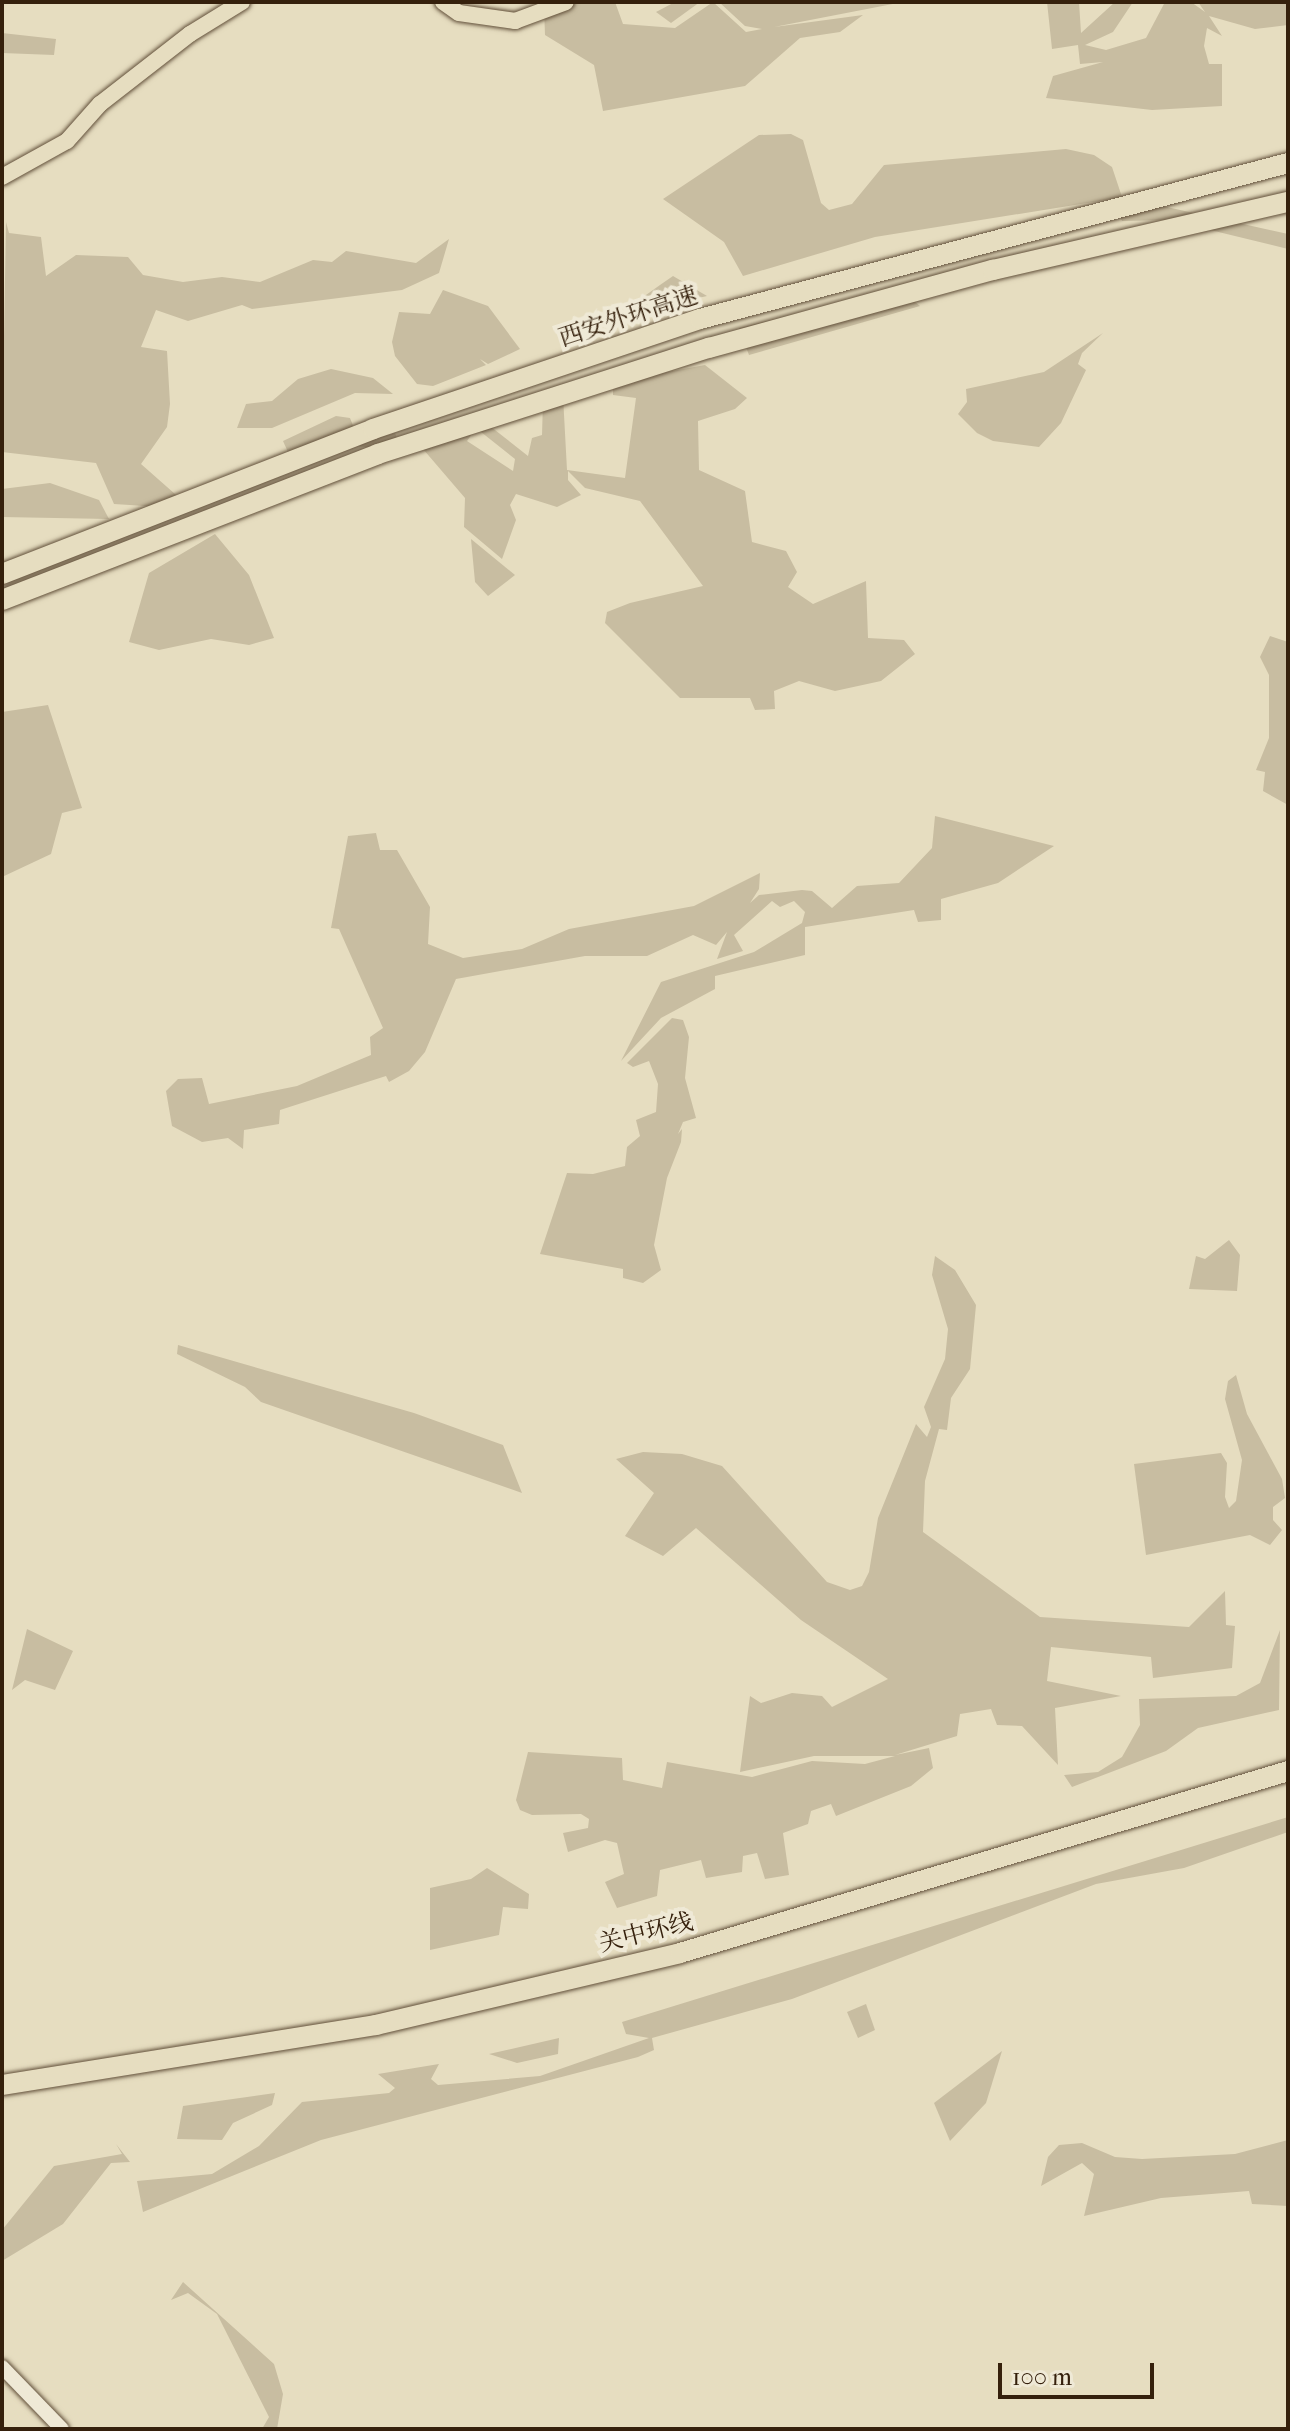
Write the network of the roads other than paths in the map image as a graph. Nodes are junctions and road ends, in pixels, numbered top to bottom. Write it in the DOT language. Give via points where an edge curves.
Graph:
graph roads {
  1 [pos="242,2"];
  2 [pos="443,2"];
  3 [pos="566,2"];
  4 [pos="1288,163"];
  5 [pos="2,177"];
  6 [pos="1288,202"];
  7 [pos="2,574"];
  8 [pos="2,600"];
  9 [pos="1288,1771"];
  10 [pos="1288,1781"];
  11 [pos="2,2085"];
  12 [pos="2,2094"];
  13 [pos="2,2367"];
  14 [pos="62,2429"];
  1 -- 5 [label="main road" via="190,34 100,104 67,141"];
  2 -- 3 [label="main road" via="459,13 515,21"];
  4 -- 7 [label="highway, 西安外环高速" via="1135,208 732,311 373,429"];
  6 -- 8 [label="highway" via="993,270 709,348 309,481"];
  9 -- 11 [label="highway, 关中环线" via="680,1953 376,2025"];
  10 -- 12 [label="highway, 关中环线" via="683,1962 377,2034"];
  13 -- 14 [label="street"];
}
